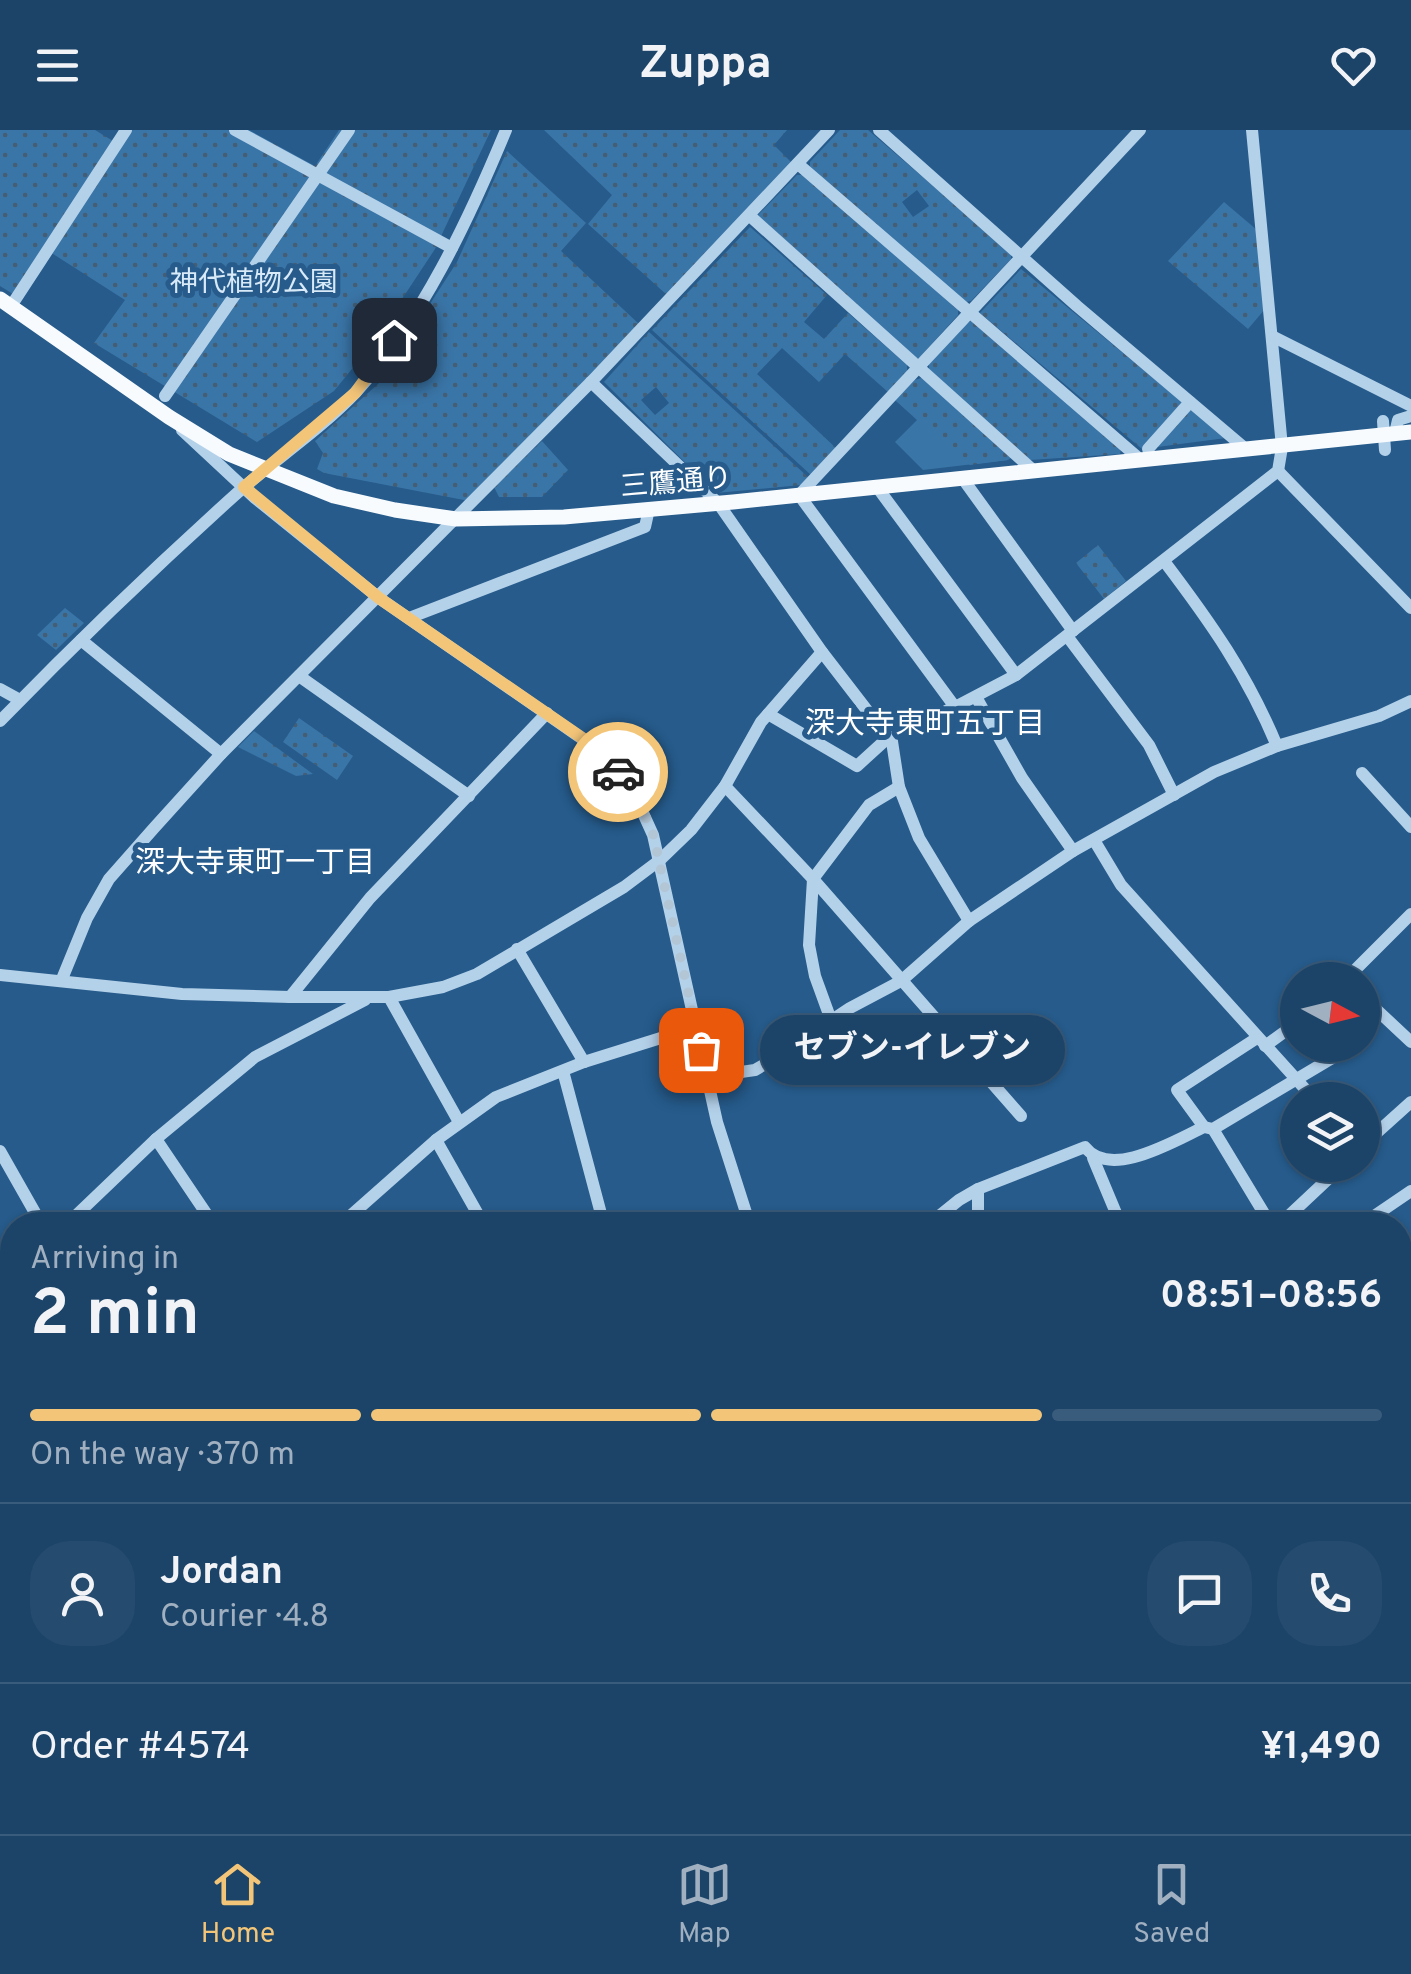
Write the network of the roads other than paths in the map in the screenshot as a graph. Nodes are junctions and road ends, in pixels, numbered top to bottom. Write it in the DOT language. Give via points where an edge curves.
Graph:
graph roads {
  1 [pos="126,130"];
  2 [pos="235,130"];
  3 [pos="349,130"];
  4 [pos="506,130"];
  5 [pos="829,130"];
  6 [pos="879,130"];
  7 [pos="1140,130"];
  8 [pos="1252,130"];
  9 [pos="798,164"];
  10 [pos="320,174"];
  11 [pos="750,216"];
  12 [pos="452,248"];
  13 [pos="1022,256"];
  14 [pos="6,305"];
  15 [pos="970,312"];
  16 [pos="1272,336"];
  17 [pos="918,367"];
  18 [pos="591,382"];
  19 [pos="165,396"];
  20 [pos="1190,402"];
  21 [pos="1411,406"];
  22 [pos="1411,416"];
  23 [pos="169,418"];
  24 [pos="1383,421"];
  25 [pos="1405,434"];
  26 [pos="1282,448"];
  27 [pos="1248,450"];
  28 [pos="1385,450"];
  29 [pos="1145,455"];
  30 [pos="265,471"];
  31 [pos="1034,471"];
  32 [pos="1278,471"];
  33 [pos="963,479"];
  34 [pos="244,487"];
  35 [pos="877,487"];
  36 [pos="799,494"];
  37 [pos="718,503"];
  38 [pos="649,509"];
  39 [pos="456,519"];
  40 [pos="1164,561"];
  41 [pos="379,598"];
  42 [pos="1411,608"];
  43 [pos="409,618"];
  44 [pos="1070,633"];
  45 [pos="81,640"];
  46 [pos="822,652"];
  47 [pos="1016,675"];
  48 [pos="299,676"];
  49 [pos="0,689"];
  50 [pos="976,696"];
  51 [pos="20,700"];
  52 [pos="1411,700"];
  53 [pos="955,707"];
  54 [pos="547,713"];
  55 [pos="768,714"];
  56 [pos="0,721"];
  57 [pos="891,735"];
  58 [pos="1277,746"];
  59 [pos="221,754"];
  60 [pos="1362,773"];
  61 [pos="725,786"];
  62 [pos="899,787"];
  63 [pos="1174,795"];
  64 [pos="468,796"];
  65 [pos="1411,827"];
  66 [pos="1094,840"];
  67 [pos="1073,851"];
  68 [pos="660,860"];
  69 [pos="813,879"];
  70 [pos="1411,914"];
  71 [pos="969,920"];
  72 [pos="516,949"];
  73 [pos="1363,962"];
  74 [pos="0,975"];
  75 [pos="62,979"];
  76 [pos="901,981"];
  77 [pos="290,997"];
  78 [pos="389,997"];
  79 [pos="367,998"];
  80 [pos="1380,1013"];
  81 [pos="831,1020"];
  82 [pos="696,1028"];
  83 [pos="1280,1032"];
  84 [pos="1261,1042"];
  85 [pos="1411,1042"];
  86 [pos="584,1062"];
  87 [pos="1324,1062"];
  88 [pos="563,1071"];
  89 [pos="706,1077"];
  90 [pos="1295,1078"];
  91 [pos="1299,1082"];
  92 [pos="1411,1102"];
  93 [pos="1021,1116"];
  94 [pos="458,1122"];
  95 [pos="1208,1128"];
  96 [pos="1380,1130"];
  97 [pos="156,1139"];
  98 [pos="436,1140"];
  99 [pos="0,1151"];
  100 [pos="1093,1158"];
  101 [pos="1325,1182"];
  102 [pos="978,1189"];
  103 [pos="1409,1198"];
  104 [pos="35,1212"];
  105 [pos="80,1212"];
  106 [pos="205,1212"];
  107 [pos="357,1212"];
  108 [pos="477,1212"];
  109 [pos="601,1212"];
  110 [pos="746,1212"];
  111 [pos="944,1212"];
  112 [pos="978,1212"];
  113 [pos="1115,1212"];
  114 [pos="1262,1212"];
  115 [pos="1292,1212"];
  116 [pos="1384,1212"];
  1 -- 14 [label="street"];
  2 -- 10 [label="street"];
  3 -- 10 [label="street"];
  4 -- 12 [label="street"];
  5 -- 9 [label="street"];
  6 -- 13 [label="street"];
  7 -- 13 [label="street"];
  8 -- 16 [label="street"];
  9 -- 11 [label="street"];
  9 -- 15 [label="street"];
  10 -- 12 [label="street"];
  10 -- 19 [label="street"];
  11 -- 17 [label="street"];
  11 -- 18 [label="street"];
  12 -- 30 [label="street" via="355,393"];
  13 -- 15 [label="street"];
  13 -- 20 [label="street"];
  14 -- 23 [label="main road, 三鷹通り"];
  15 -- 17 [label="street"];
  15 -- 29 [label="street"];
  16 -- 21 [label="street"];
  16 -- 26 [label="street"];
  17 -- 31 [label="street"];
  17 -- 36 [label="street"];
  18 -- 37 [label="street"];
  18 -- 39 [label="street"];
  20 -- 27 [label="street"];
  20 -- 29 [label="street"];
  22 -- 25 [label="street" via="1398,420"];
  23 -- 30 [label="main road, 三鷹通り"];
  23 -- 34 [label="street"];
  24 -- 28 [label="street"];
  25 -- 26 [label="main road, 三鷹通り"];
  26 -- 27 [label="main road, 三鷹通り"];
  26 -- 32 [label="street"];
  27 -- 29 [label="main road, 三鷹通り"];
  29 -- 31 [label="main road, 三鷹通り"];
  30 -- 34 [label="street"];
  30 -- 39 [label="main road, 三鷹通り" via="362,503"];
  31 -- 33 [label="main road, 三鷹通り"];
  32 -- 40 [label="street"];
  32 -- 42 [label="street"];
  33 -- 35 [label="main road, 三鷹通り"];
  33 -- 44 [label="street"];
  34 -- 41 [label="street"];
  34 -- 45 [label="street"];
  35 -- 36 [label="main road, 三鷹通り"];
  35 -- 47 [label="street"];
  36 -- 37 [label="main road, 三鷹通り"];
  36 -- 53 [label="street"];
  37 -- 38 [label="main road, 三鷹通り"];
  37 -- 46 [label="street"];
  38 -- 39 [label="main road, 三鷹通り"];
  38 -- 43 [label="street" via="645,527"];
  39 -- 41 [label="street"];
  40 -- 44 [label="street"];
  40 -- 58 [label="street" via="1254,691"];
  41 -- 43 [label="street"];
  41 -- 48 [label="street"];
  43 -- 54 [label="street"];
  44 -- 47 [label="street"];
  44 -- 63 [label="street" via="1149,745"];
  45 -- 51 [label="street"];
  45 -- 59 [label="street"];
  46 -- 55 [label="street"];
  46 -- 57 [label="street"];
  47 -- 50 [label="street"];
  48 -- 59 [label="street"];
  48 -- 64 [label="street"];
  49 -- 51 [label="street"];
  50 -- 53 [label="street"];
  50 -- 67 [label="street"];
  51 -- 56 [label="street"];
  52 -- 58 [label="street"];
  53 -- 57 [label="street"];
  54 -- 64 [label="street"];
  54 -- 68 [label="street" via="624,778 648,820"];
  55 -- 57 [label="street" via="857,766"];
  55 -- 61 [label="street"];
  57 -- 62 [label="street"];
  58 -- 63 [label="street"];
  59 -- 75 [label="street" via="109,879"];
  60 -- 65 [label="street"];
  61 -- 68 [label="street"];
  61 -- 69 [label="street"];
  62 -- 69 [label="street" via="870,805"];
  62 -- 71 [label="street" via="919,838"];
  63 -- 66 [label="street"];
  64 -- 77 [label="street" via="370,898"];
  66 -- 67 [label="street"];
  66 -- 84 [label="street" via="1120,885"];
  67 -- 71 [label="street"];
  68 -- 72 [label="street"];
  68 -- 82 [label="street"];
  69 -- 76 [label="street"];
  69 -- 81 [label="street" via="810,944"];
  70 -- 73 [label="street"];
  71 -- 76 [label="street"];
  72 -- 78 [label="street" via="444,987"];
  72 -- 86 [label="street"];
  74 -- 75 [label="street"];
  75 -- 77 [label="street" via="182,994"];
  76 -- 81 [label="street"];
  76 -- 93 [label="street"];
  77 -- 79 [label="street"];
  78 -- 79 [label="street"];
  78 -- 94 [label="street"];
  79 -- 97 [label="street" via="266,1048"];
  80 -- 85 [label="street"];
  81 -- 89 [label="street" via="756,1070"];
  82 -- 86 [label="street"];
  82 -- 89 [label="street"];
  83 -- 84 [label="street"];
  84 -- 90 [label="street"];
  84 -- 95 [label="street" via="1178,1090"];
  86 -- 88 [label="street"];
  87 -- 90 [label="street"];
  88 -- 94 [label="street" via="496,1097"];
  88 -- 109 [label="street"];
  89 -- 110 [label="street"];
  90 -- 91 [label="street"];
  90 -- 95 [label="street"];
  92 -- 96 [label="street"];
  94 -- 98 [label="street"];
  95 -- 100 [label="street" via="1144,1154"];
  95 -- 114 [label="street"];
  97 -- 105 [label="street"];
  97 -- 106 [label="street"];
  98 -- 107 [label="street"];
  98 -- 108 [label="street"];
  99 -- 104 [label="street"];
  100 -- 102 [label="street" via="1084,1148"];
  100 -- 113 [label="street"];
  101 -- 115 [label="street"];
  102 -- 111 [label="street"];
  102 -- 112 [label="street"];
  103 -- 116 [label="street"];
}
